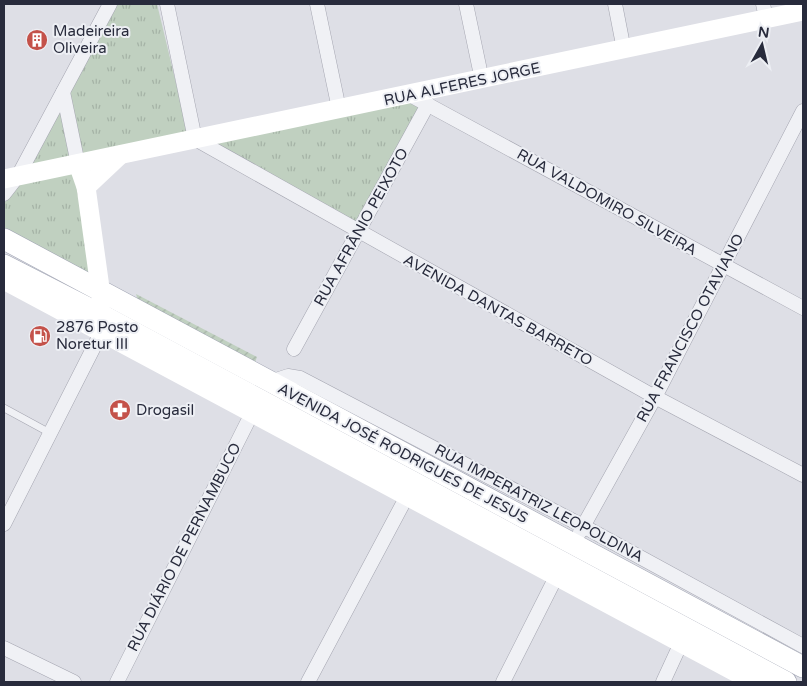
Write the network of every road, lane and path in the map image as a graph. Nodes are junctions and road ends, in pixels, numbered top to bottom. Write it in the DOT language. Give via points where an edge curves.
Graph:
graph roads {
  1 [pos="110,4"];
  2 [pos="167,4"];
  3 [pos="318,4"];
  4 [pos="466,4"];
  5 [pos="615,4"];
  6 [pos="764,11"];
  7 [pos="803,11"];
  8 [pos="624,50"];
  9 [pos="482,80"];
  10 [pos="63,92"];
  11 [pos="410,94"];
  12 [pos="428,104"];
  13 [pos="339,109"];
  14 [pos="803,111"];
  15 [pos="195,139"];
  16 [pos="120,155"];
  17 [pos="78,164"];
  18 [pos="11,178"];
  19 [pos="86,187"];
  20 [pos="4,194"];
  21 [pos="359,232"];
  22 [pos="4,239"];
  23 [pos="4,265"];
  24 [pos="723,265"];
  25 [pos="4,280"];
  26 [pos="102,292"];
  27 [pos="803,308"];
  28 [pos="102,323"];
  29 [pos="294,350"];
  30 [pos="655,397"];
  31 [pos="4,408"];
  32 [pos="252,413"];
  33 [pos="50,433"];
  34 [pos="803,475"];
  35 [pos="407,496"];
  36 [pos="4,524"];
  37 [pos="578,535"];
  38 [pos="557,575"];
  39 [pos="681,643"];
  40 [pos="803,646"];
  41 [pos="4,648"];
  42 [pos="803,667"];
  43 [pos="74,682"];
  44 [pos="116,682"];
  45 [pos="308,682"];
  46 [pos="503,682"];
  47 [pos="663,682"];
  48 [pos="754,682"];
  49 [pos="786,682"];
  1 -- 10 [label="street"];
  2 -- 15 [label="street"];
  3 -- 13 [label="street"];
  4 -- 9 [label="street"];
  5 -- 8 [label="street"];
  6 -- 7 [label="street, RUA ALFERES JORGE"];
  6 -- 8 [label="street, RUA ALFERES JORGE"];
  8 -- 9 [label="street, RUA ALFERES JORGE"];
  9 -- 11 [label="street, RUA ALFERES JORGE"];
  10 -- 17 [label="street"];
  10 -- 18 [label="street"];
  11 -- 12 [label="street, RUA VALDOMIRO SILVEIRA"];
  11 -- 13 [label="street, RUA ALFERES JORGE"];
  12 -- 21 [label="street, RUA AFRÂNIO PEIXOTO"];
  12 -- 24 [label="street, RUA VALDOMIRO SILVEIRA"];
  13 -- 15 [label="street, RUA ALFERES JORGE"];
  14 -- 24 [label="street, RUA FRANCISCO OTAVIANO"];
  15 -- 16 [label="street, RUA ALFERES JORGE"];
  15 -- 21 [label="street, AVENIDA DANTAS BARRETO"];
  16 -- 17 [label="street, RUA ALFERES JORGE"];
  16 -- 19 [label="street"];
  17 -- 18 [label="street, RUA ALFERES JORGE"];
  17 -- 19 [label="street"];
  18 -- 20 [label="street"];
  19 -- 26 [label="street"];
  21 -- 29 [label="street, RUA AFRÂNIO PEIXOTO"];
  21 -- 30 [label="street, AVENIDA DANTAS BARRETO"];
  22 -- 26 [label="main road, AVENIDA JOSÉ RODRIGUES DE JESUS"];
  23 -- 28 [label="main road, AVENIDA JOSÉ RODRIGUES DE JESUS"];
  24 -- 27 [label="street, RUA VALDOMIRO SILVEIRA"];
  24 -- 30 [label="street, RUA FRANCISCO OTAVIANO"];
  25 -- 28 [label="street, AVENIDA JOSÉ RODRIGUES DE JESUS"];
  26 -- 28 [label="street"];
  26 -- 37 [label="main road, AVENIDA JOSÉ RODRIGUES DE JESUS" via="270,382"];
  28 -- 32 [label="street, AVENIDA JOSÉ RODRIGUES DE JESUS"];
  28 -- 33 [label="street"];
  28 -- 49 [label="main road, AVENIDA JOSÉ RODRIGUES DE JESUS"];
  30 -- 34 [label="street, AVENIDA DANTAS BARRETO"];
  30 -- 37 [label="street, RUA FRANCISCO OTAVIANO"];
  31 -- 33 [label="lane"];
  32 -- 35 [label="street, AVENIDA JOSÉ RODRIGUES DE JESUS"];
  32 -- 44 [label="street, RUA DIÁRIO DE PERNAMBUCO"];
  33 -- 36 [label="street"];
  35 -- 38 [label="street, AVENIDA JOSÉ RODRIGUES DE JESUS"];
  35 -- 45 [label="street"];
  37 -- 40 [label="street, RUA IMPERATRIZ LEOPOLDINA"];
  37 -- 42 [label="main road, AVENIDA JOSÉ RODRIGUES DE JESUS"];
  38 -- 39 [label="street, AVENIDA JOSÉ RODRIGUES DE JESUS"];
  38 -- 46 [label="street"];
  39 -- 47 [label="street"];
  39 -- 48 [label="street, AVENIDA JOSÉ RODRIGUES DE JESUS"];
  41 -- 43 [label="street"];
}
